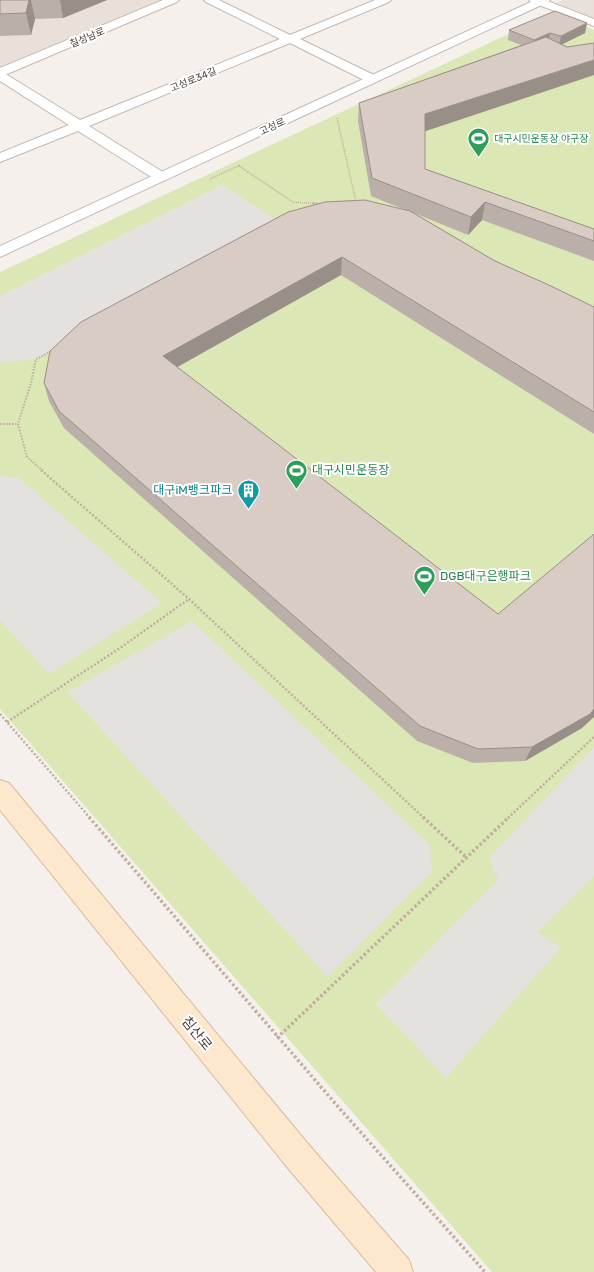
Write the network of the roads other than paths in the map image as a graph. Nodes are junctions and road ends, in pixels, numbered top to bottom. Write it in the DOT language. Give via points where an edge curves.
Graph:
graph roads {
  1 [pos="173,0"];
  2 [pos="210,0"];
  3 [pos="385,0"];
  4 [pos="539,1"];
  5 [pos="594,24"];
  6 [pos="291,39"];
  7 [pos="0,73"];
  8 [pos="0,76"];
  9 [pos="372,79"];
  10 [pos="79,126"];
  11 [pos="0,158"];
  12 [pos="161,177"];
  13 [pos="0,252"];
  14 [pos="0,791"];
  15 [pos="397,1272"];
  1 -- 7 [label="street, 칠성남로"];
  2 -- 6 [label="street"];
  3 -- 6 [label="street, 고성로34길"];
  4 -- 5 [label="street"];
  4 -- 9 [label="street, 고성로"];
  6 -- 9 [label="street"];
  6 -- 10 [label="street, 고성로34길"];
  8 -- 10 [label="street"];
  9 -- 12 [label="street, 고성로"];
  10 -- 11 [label="street, 고성로34길"];
  10 -- 12 [label="street"];
  12 -- 13 [label="street, 고성로"];
  14 -- 15 [label="main road, 침산로" via="298,1156"];
}
